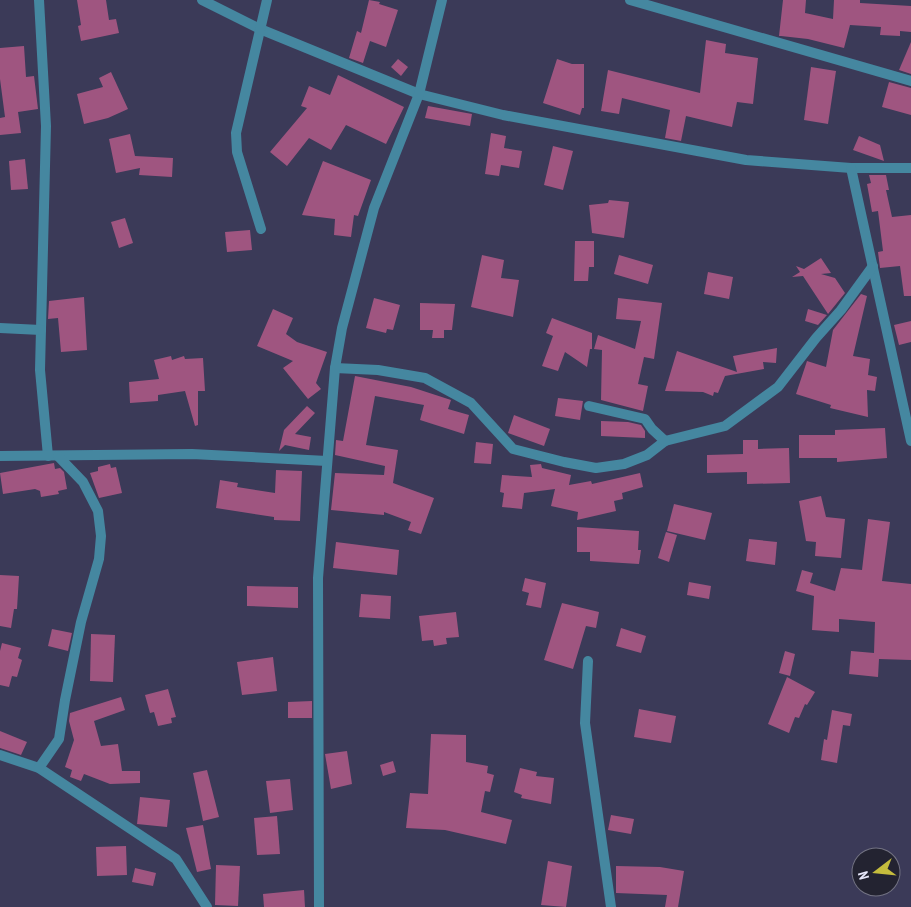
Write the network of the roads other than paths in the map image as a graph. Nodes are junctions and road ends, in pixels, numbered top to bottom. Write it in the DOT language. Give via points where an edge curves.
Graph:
graph roads {
  1 [pos="39,0"];
  2 [pos="202,0"];
  3 [pos="267,0"];
  4 [pos="442,0"];
  5 [pos="630,0"];
  6 [pos="260,29"];
  7 [pos="911,82"];
  8 [pos="419,94"];
  9 [pos="851,168"];
  10 [pos="911,168"];
  11 [pos="261,229"];
  12 [pos="873,266"];
  13 [pos="0,328"];
  14 [pos="41,330"];
  15 [pos="335,368"];
  16 [pos="589,406"];
  17 [pos="908,413"];
  18 [pos="665,441"];
  19 [pos="911,441"];
  20 [pos="0,456"];
  21 [pos="53,456"];
  22 [pos="327,461"];
  23 [pos="588,661"];
  24 [pos="0,755"];
  25 [pos="39,768"];
  26 [pos="207,907"];
  27 [pos="319,907"];
  28 [pos="611,907"];
  1 -- 14 [label="street" via="46,126"];
  2 -- 6 [label="street"];
  3 -- 6 [label="street"];
  4 -- 8 [label="street"];
  5 -- 7 [label="street"];
  6 -- 8 [label="street"];
  6 -- 11 [label="street" via="236,133 237,152"];
  8 -- 9 [label="street" via="503,115 746,160"];
  8 -- 15 [label="street" via="374,208 342,328"];
  9 -- 10 [label="street"];
  9 -- 12 [label="street"];
  12 -- 17 [label="street"];
  12 -- 18 [label="street" via="778,387 725,426"];
  13 -- 14 [label="street"];
  14 -- 21 [label="street" via="40,370"];
  15 -- 18 [label="street" via="378,370 425,378 471,403 513,449 564,462 596,468 624,464 647,455"];
  15 -- 22 [label="street"];
  16 -- 18 [label="street" via="645,419"];
  17 -- 19 [label="street"];
  20 -- 21 [label="street"];
  21 -- 22 [label="street" via="192,454"];
  21 -- 25 [label="street" via="83,482 98,511 102,536 99,559 81,622 59,739"];
  22 -- 27 [label="street" via="318,578"];
  23 -- 28 [label="street" via="585,723"];
  24 -- 25 [label="street"];
  25 -- 26 [label="street" via="176,860"];
}
